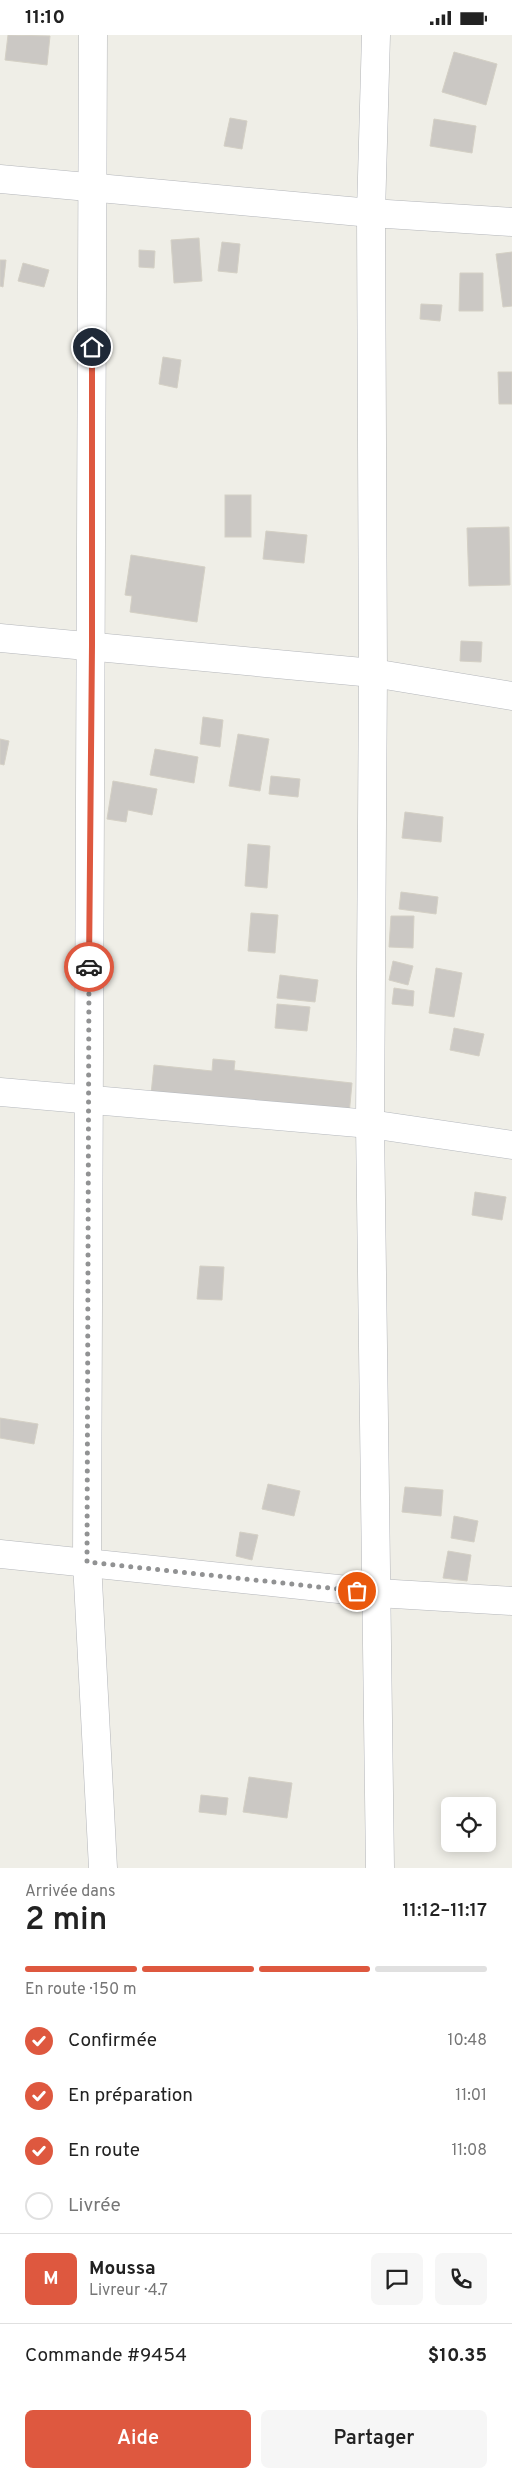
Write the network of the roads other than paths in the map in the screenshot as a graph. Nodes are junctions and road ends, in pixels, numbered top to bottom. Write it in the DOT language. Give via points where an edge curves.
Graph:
graph roads {
  1 [pos="93,35"];
  2 [pos="376,35"];
  3 [pos="0,179"];
  4 [pos="91,188"];
  5 [pos="371,213"];
  6 [pos="512,222"];
  7 [pos="0,638"];
  8 [pos="92,645"];
  9 [pos="373,673"];
  10 [pos="512,696"];
  11 [pos="0,1093"];
  12 [pos="88,1100"];
  13 [pos="370,1124"];
  14 [pos="512,1145"];
  15 [pos="0,1554"];
  16 [pos="87,1562"];
  17 [pos="377,1593"];
  18 [pos="512,1601"];
  19 [pos="103,1868"];
  20 [pos="380,1868"];
  1 -- 4 [label="street"];
  2 -- 5 [label="street"];
  3 -- 4 [label="street"];
  4 -- 5 [label="street"];
  4 -- 8 [label="street"];
  5 -- 6 [label="street"];
  5 -- 9 [label="street"];
  7 -- 8 [label="street"];
  8 -- 9 [label="street"];
  8 -- 12 [label="street"];
  9 -- 10 [label="street"];
  9 -- 13 [label="street"];
  11 -- 12 [label="street"];
  12 -- 13 [label="street"];
  12 -- 16 [label="street"];
  13 -- 14 [label="street"];
  13 -- 17 [label="street"];
  15 -- 16 [label="street"];
  16 -- 17 [label="street"];
  16 -- 19 [label="street"];
  17 -- 18 [label="street"];
  17 -- 20 [label="street"];
}
